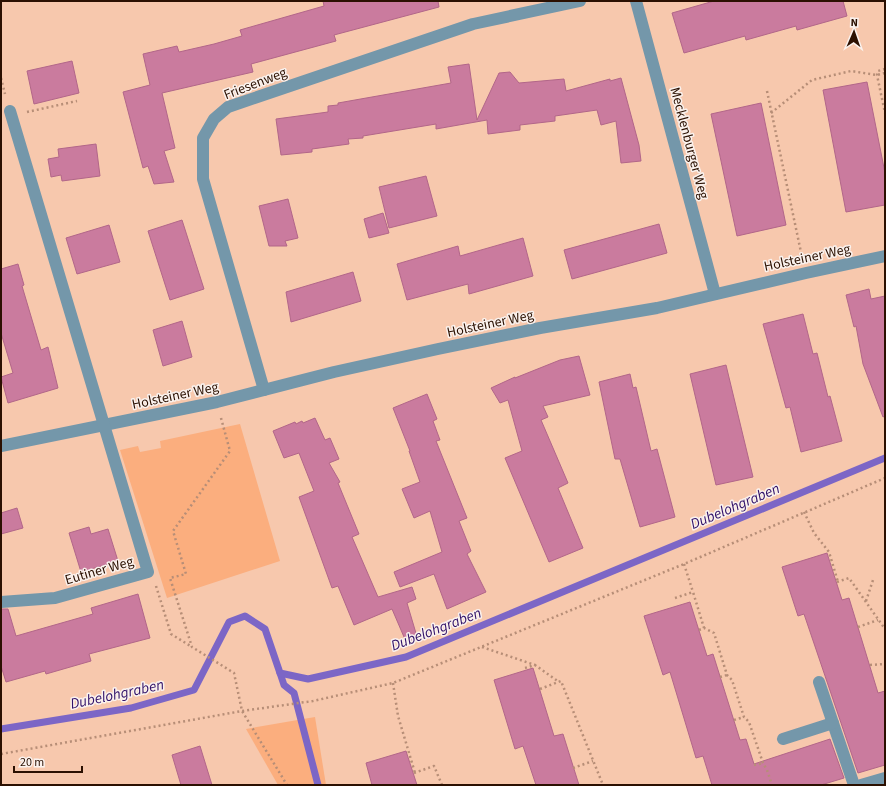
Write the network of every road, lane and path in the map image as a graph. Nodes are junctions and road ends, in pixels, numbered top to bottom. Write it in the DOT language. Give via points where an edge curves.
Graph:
graph roads {
  1 [pos="580,1"];
  2 [pos="636,1"];
  3 [pos="885,69"];
  4 [pos="885,73"];
  5 [pos="877,75"];
  6 [pos="767,91"];
  7 [pos="77,101"];
  8 [pos="11,113"];
  9 [pos="771,113"];
  10 [pos="885,114"];
  11 [pos="885,256"];
  12 [pos="806,272"];
  13 [pos="715,294"];
  14 [pos="264,390"];
  15 [pos="217,402"];
  16 [pos="103,425"];
  17 [pos="1,446"];
  18 [pos="885,478"];
  19 [pos="804,512"];
  20 [pos="684,564"];
  21 [pos="148,572"];
  22 [pos="170,578"];
  23 [pos="167,580"];
  24 [pos="873,580"];
  25 [pos="693,592"];
  26 [pos="675,598"];
  27 [pos="865,601"];
  28 [pos="1,602"];
  29 [pos="878,620"];
  30 [pos="858,627"];
  31 [pos="704,628"];
  32 [pos="885,629"];
  33 [pos="699,630"];
  34 [pos="192,647"];
  35 [pos="481,647"];
  36 [pos="885,664"];
  37 [pos="535,665"];
  38 [pos="870,665"];
  39 [pos="525,668"];
  40 [pos="727,675"];
  41 [pos="720,677"];
  42 [pos="559,682"];
  43 [pos="819,682"];
  44 [pos="393,683"];
  45 [pos="540,690"];
  46 [pos="242,711"];
  47 [pos="744,717"];
  48 [pos="734,720"];
  49 [pos="833,722"];
  50 [pos="783,739"];
  51 [pos="1,754"];
  52 [pos="593,761"];
  53 [pos="763,763"];
  54 [pos="754,766"];
  55 [pos="573,768"];
  56 [pos="885,778"];
  57 [pos="287,785"];
  58 [pos="442,785"];
  59 [pos="603,785"];
  60 [pos="772,785"];
  61 [pos="854,785"];
  62 [pos="861,785"];
  1 -- 14 [label="street, Friesenweg" via="473,24 228,107 214,119 203,138 203,179"];
  2 -- 13 [label="street, Mecklenburger Weg"];
  3 -- 5 [label="path" via="878,71"];
  4 -- 5 [label="path"];
  5 -- 9 [label="path" via="851,71 812,80"];
  5 -- 10 [label="path"];
  6 -- 9 [label="path"];
  7 -- 8 [label="path"];
  8 -- 16 [label="street"];
  9 -- 12 [label="path"];
  11 -- 12 [label="street, Holsteiner Weg"];
  12 -- 13 [label="street, Holsteiner Weg"];
  13 -- 14 [label="street, Holsteiner Weg" via="657,308 540,328 430,351"];
  14 -- 15 [label="street, Holsteiner Weg"];
  15 -- 16 [label="street, Holsteiner Weg"];
  15 -- 22 [label="path" via="230,451 173,530 186,574"];
  16 -- 17 [label="street, Holsteiner Weg"];
  16 -- 21 [label="street, Eutiner Weg"];
  18 -- 19 [label="path"];
  19 -- 20 [label="path"];
  19 -- 27 [label="path" via="814,534 829,552 837,582 849,578"];
  20 -- 25 [label="path"];
  20 -- 35 [label="path"];
  21 -- 28 [label="street, Eutiner Weg" via="55,598"];
  21 -- 34 [label="path" via="155,583 171,634"];
  22 -- 23 [label="path"];
  22 -- 34 [label="path"];
  24 -- 27 [label="path"];
  25 -- 26 [label="path"];
  25 -- 31 [label="path"];
  27 -- 29 [label="path"];
  29 -- 30 [label="path"];
  29 -- 32 [label="path"];
  31 -- 33 [label="path"];
  31 -- 40 [label="path" via="714,633"];
  34 -- 46 [label="path" via="234,673"];
  35 -- 37 [label="path"];
  35 -- 44 [label="path"];
  36 -- 38 [label="path"];
  37 -- 39 [label="path"];
  37 -- 42 [label="path"];
  40 -- 41 [label="path"];
  40 -- 47 [label="path" via="732,680"];
  42 -- 45 [label="path"];
  42 -- 52 [label="path" via="561,681"];
  43 -- 49 [label="street"];
  44 -- 46 [label="path" via="293,704"];
  44 -- 58 [label="path" via="398,716 414,773 434,766"];
  46 -- 51 [label="path"];
  46 -- 57 [label="path"];
  47 -- 48 [label="path"];
  47 -- 53 [label="path" via="749,722"];
  49 -- 50 [label="street"];
  49 -- 61 [label="street"];
  52 -- 55 [label="path"];
  52 -- 59 [label="path"];
  53 -- 54 [label="path"];
  53 -- 60 [label="path"];
  56 -- 62 [label="street"];
}
